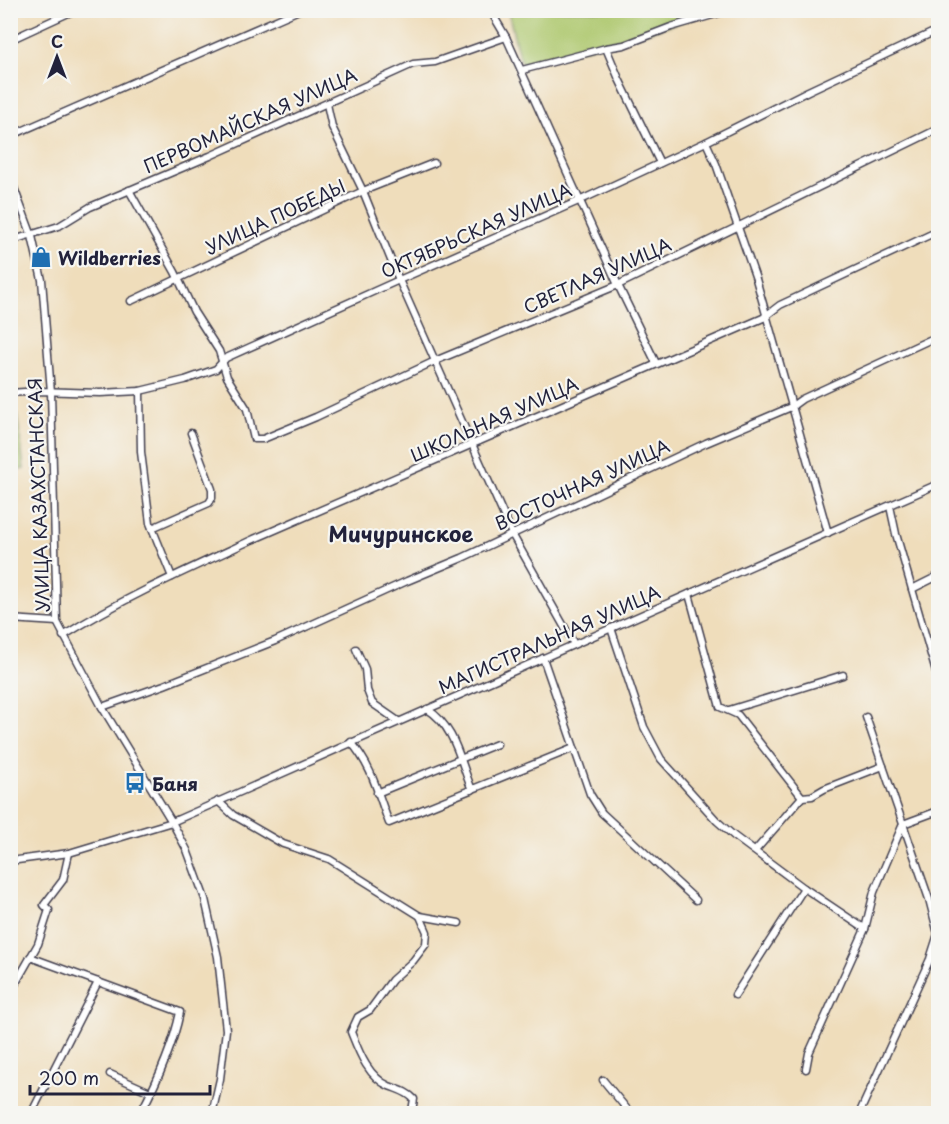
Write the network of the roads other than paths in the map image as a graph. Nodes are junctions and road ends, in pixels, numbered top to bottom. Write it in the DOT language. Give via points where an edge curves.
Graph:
graph roads {
  1 [pos="75,10"];
  2 [pos="277,10"];
  3 [pos="299,10"];
  4 [pos="490,10"];
  5 [pos="730,10"];
  6 [pos="280,18"];
  7 [pos="939,30"];
  8 [pos="506,38"];
  9 [pos="10,40"];
  10 [pos="606,48"];
  11 [pos="522,70"];
  12 [pos="327,104"];
  13 [pos="939,129"];
  14 [pos="10,136"];
  15 [pos="706,142"];
  16 [pos="434,163"];
  17 [pos="660,163"];
  18 [pos="10,177"];
  19 [pos="129,190"];
  20 [pos="363,191"];
  21 [pos="581,200"];
  22 [pos="738,226"];
  23 [pos="939,231"];
  24 [pos="32,236"];
  25 [pos="10,242"];
  26 [pos="178,278"];
  27 [pos="399,280"];
  28 [pos="618,285"];
  29 [pos="131,301"];
  30 [pos="767,315"];
  31 [pos="939,336"];
  32 [pos="435,361"];
  33 [pos="223,362"];
  34 [pos="656,363"];
  35 [pos="140,391"];
  36 [pos="51,392"];
  37 [pos="10,393"];
  38 [pos="791,407"];
  39 [pos="191,433"];
  40 [pos="472,446"];
  41 [pos="939,484"];
  42 [pos="890,506"];
  43 [pos="152,528"];
  44 [pos="828,533"];
  45 [pos="512,534"];
  46 [pos="939,576"];
  47 [pos="172,577"];
  48 [pos="912,589"];
  49 [pos="689,594"];
  50 [pos="10,619"];
  51 [pos="57,622"];
  52 [pos="610,628"];
  53 [pos="63,636"];
  54 [pos="574,644"];
  55 [pos="356,649"];
  56 [pos="543,658"];
  57 [pos="937,670"];
  58 [pos="843,675"];
  59 [pos="939,679"];
  60 [pos="102,707"];
  61 [pos="427,709"];
  62 [pos="729,710"];
  63 [pos="866,717"];
  64 [pos="398,722"];
  65 [pos="351,742"];
  66 [pos="497,744"];
  67 [pos="574,748"];
  68 [pos="460,759"];
  69 [pos="883,766"];
  70 [pos="472,790"];
  71 [pos="377,793"];
  72 [pos="802,797"];
  73 [pos="218,801"];
  74 [pos="939,811"];
  75 [pos="172,822"];
  76 [pos="903,824"];
  77 [pos="755,851"];
  78 [pos="69,853"];
  79 [pos="10,861"];
  80 [pos="804,888"];
  81 [pos="696,900"];
  82 [pos="420,916"];
  83 [pos="459,923"];
  84 [pos="865,929"];
  85 [pos="938,934"];
  86 [pos="936,952"];
  87 [pos="30,957"];
  88 [pos="98,982"];
  89 [pos="10,993"];
  90 [pos="735,994"];
  91 [pos="806,1069"];
  92 [pos="110,1074"];
  93 [pos="603,1080"];
  94 [pos="150,1092"];
  95 [pos="31,1113"];
  96 [pos="140,1113"];
  97 [pos="212,1113"];
  98 [pos="409,1113"];
  99 [pos="631,1113"];
  100 [pos="860,1113"];
  1 -- 9 [label="street"];
  2 -- 6 [label="street"];
  3 -- 6 [label="street"];
  4 -- 8 [label="street"];
  5 -- 10 [label="street"];
  6 -- 14 [label="street"];
  7 -- 15 [label="street, ОКТЯБРЬСКАЯ УЛИЦА"];
  8 -- 11 [label="street"];
  8 -- 12 [label="street, ПЕРВОМАЙСКАЯ УЛИЦА" via="435,62 412,64"];
  10 -- 11 [label="street"];
  10 -- 17 [label="street"];
  11 -- 21 [label="street"];
  12 -- 19 [label="street, ПЕРВОМАЙСКАЯ УЛИЦА"];
  12 -- 20 [label="street" via="332,127"];
  13 -- 22 [label="street, СВЕТЛАЯ УЛИЦА"];
  15 -- 17 [label="street, ОКТЯБРЬСКАЯ УЛИЦА"];
  15 -- 22 [label="street"];
  16 -- 20 [label="street, УЛИЦА ПОБЕДЫ"];
  17 -- 21 [label="street, ОКТЯБРЬСКАЯ УЛИЦА"];
  18 -- 24 [label="street, УЛИЦА КАЗАХСТАНСКАЯ"];
  19 -- 24 [label="street, ПЕРВОМАЙСКАЯ УЛИЦА"];
  19 -- 26 [label="street"];
  20 -- 26 [label="street, УЛИЦА ПОБЕДЫ"];
  20 -- 27 [label="street"];
  21 -- 27 [label="street, ОКТЯБРЬСКАЯ УЛИЦА"];
  21 -- 28 [label="street"];
  22 -- 28 [label="street, СВЕТЛАЯ УЛИЦА"];
  22 -- 30 [label="street"];
  23 -- 30 [label="street, ШКОЛЬНАЯ УЛИЦА" via="780,305"];
  24 -- 25 [label="street, ПЕРВОМАЙСКАЯ УЛИЦА"];
  24 -- 36 [label="street, УЛИЦА КАЗАХСТАНСКАЯ" via="42,280"];
  26 -- 29 [label="street, УЛИЦА ПОБЕДЫ"];
  26 -- 33 [label="street"];
  27 -- 32 [label="street"];
  27 -- 33 [label="street, ОКТЯБРЬСКАЯ УЛИЦА"];
  28 -- 32 [label="street, СВЕТЛАЯ УЛИЦА"];
  28 -- 34 [label="street"];
  30 -- 34 [label="street, ШКОЛЬНАЯ УЛИЦА"];
  30 -- 38 [label="street"];
  31 -- 38 [label="street, ВОСТОЧНАЯ УЛИЦА"];
  32 -- 33 [label="street, СВЕТЛАЯ УЛИЦА" via="263,440 254,439 248,409 227,377"];
  32 -- 40 [label="street"];
  33 -- 35 [label="street, ОКТЯБРЬСКАЯ УЛИЦА" via="216,369"];
  34 -- 40 [label="street, ШКОЛЬНАЯ УЛИЦА"];
  35 -- 36 [label="street, ОКТЯБРЬСКАЯ УЛИЦА"];
  35 -- 43 [label="street" via="141,452"];
  36 -- 37 [label="street, ОКТЯБРЬСКАЯ УЛИЦА"];
  36 -- 51 [label="street, УЛИЦА КАЗАХСТАНСКАЯ"];
  38 -- 44 [label="street"];
  38 -- 45 [label="street, ВОСТОЧНАЯ УЛИЦА"];
  39 -- 43 [label="street" via="212,498 209,503"];
  40 -- 45 [label="street"];
  40 -- 47 [label="street, ШКОЛЬНАЯ УЛИЦА"];
  41 -- 42 [label="street, МАГИСТРАЛЬНАЯ УЛИЦА"];
  42 -- 44 [label="street, МАГИСТРАЛЬНАЯ УЛИЦА"];
  42 -- 48 [label="street"];
  43 -- 47 [label="street"];
  44 -- 49 [label="street, МАГИСТРАЛЬНАЯ УЛИЦА"];
  45 -- 54 [label="street"];
  45 -- 60 [label="street, ВОСТОЧНАЯ УЛИЦА" via="275,641"];
  46 -- 48 [label="street"];
  47 -- 53 [label="street, ШКОЛЬНАЯ УЛИЦА"];
  48 -- 57 [label="street"];
  49 -- 52 [label="street, МАГИСТРАЛЬНАЯ УЛИЦА"];
  49 -- 62 [label="street" via="720,707"];
  50 -- 51 [label="street"];
  51 -- 53 [label="street, УЛИЦА КАЗАХСТАНСКАЯ"];
  52 -- 54 [label="street, МАГИСТРАЛЬНАЯ УЛИЦА"];
  52 -- 77 [label="street" via="644,727 661,759 717,821"];
  53 -- 60 [label="street, УЛИЦА КАЗАХСТАНСКАЯ"];
  54 -- 56 [label="street, МАГИСТРАЛЬНАЯ УЛИЦА"];
  55 -- 64 [label="street" via="372,703"];
  56 -- 61 [label="street, МАГИСТРАЛЬНАЯ УЛИЦА"];
  56 -- 67 [label="street"];
  57 -- 59 [label="street"];
  58 -- 62 [label="street"];
  60 -- 75 [label="street, УЛИЦА КАЗАХСТАНСКАЯ"];
  61 -- 64 [label="street, МАГИСТРАЛЬНАЯ УЛИЦА"];
  61 -- 68 [label="street" via="449,729"];
  62 -- 72 [label="street" via="738,715"];
  63 -- 69 [label="street"];
  64 -- 65 [label="street, МАГИСТРАЛЬНАЯ УЛИЦА"];
  65 -- 71 [label="street" via="370,768"];
  65 -- 73 [label="street, МАГИСТРАЛЬНАЯ УЛИЦА"];
  66 -- 68 [label="street"];
  67 -- 70 [label="street"];
  67 -- 81 [label="street" via="590,794 602,813"];
  68 -- 70 [label="street"];
  68 -- 71 [label="street"];
  69 -- 72 [label="street"];
  69 -- 76 [label="street"];
  70 -- 71 [label="street" via="389,823"];
  72 -- 77 [label="street"];
  73 -- 75 [label="street, МАГИСТРАЛЬНАЯ УЛИЦА"];
  73 -- 82 [label="street" via="233,815 284,844 329,859"];
  74 -- 76 [label="street"];
  75 -- 78 [label="street, МАГИСТРАЛЬНАЯ УЛИЦА"];
  75 -- 97 [label="street, УЛИЦА КАЗАХСТАНСКАЯ" via="205,899 222,982 225,1047"];
  76 -- 84 [label="street" via="874,892"];
  76 -- 85 [label="street"];
  77 -- 80 [label="street"];
  78 -- 79 [label="street, МАГИСТРАЛЬНАЯ УЛИЦА"];
  78 -- 87 [label="street" via="63,880 44,905 49,909 48,918"];
  80 -- 84 [label="street"];
  80 -- 90 [label="street"];
  82 -- 83 [label="street"];
  82 -- 98 [label="street" via="427,932 426,944 370,1010 358,1017 351,1032 375,1077 406,1091 414,1099"];
  84 -- 91 [label="street" via="809,1053"];
  85 -- 86 [label="street"];
  86 -- 100 [label="street"];
  87 -- 88 [label="street"];
  87 -- 89 [label="street"];
  88 -- 94 [label="street" via="180,1012"];
  88 -- 95 [label="street"];
  92 -- 94 [label="street"];
  93 -- 99 [label="street"];
  94 -- 96 [label="street"];
}
